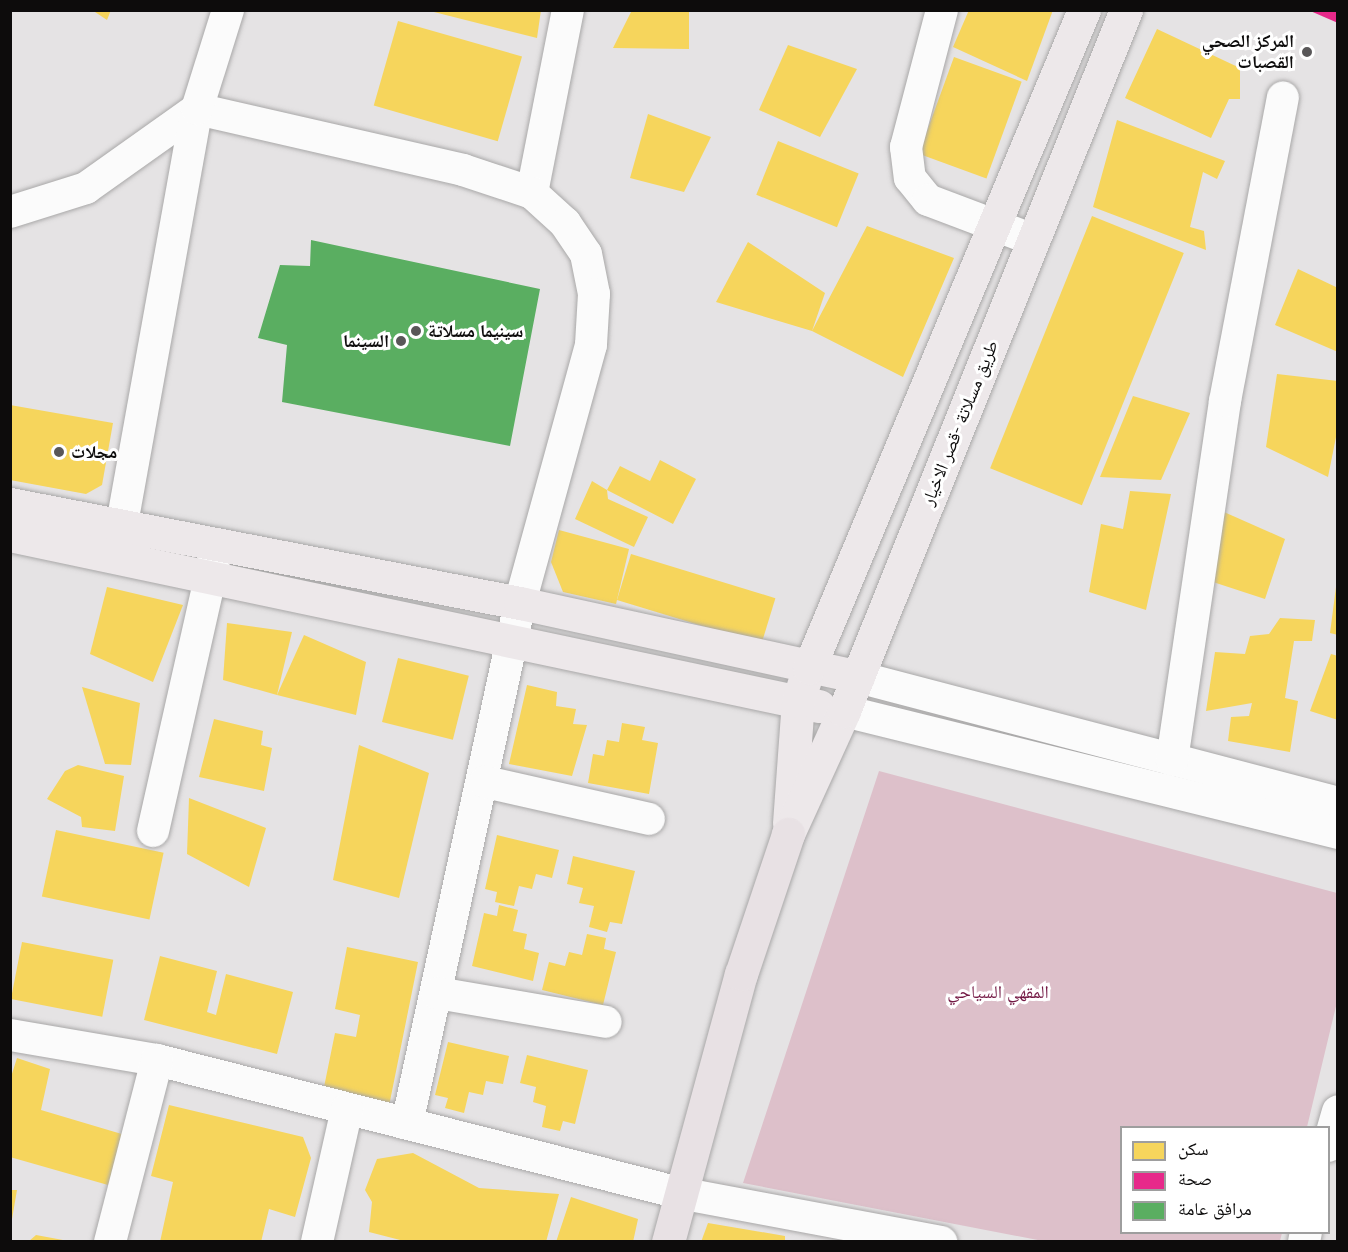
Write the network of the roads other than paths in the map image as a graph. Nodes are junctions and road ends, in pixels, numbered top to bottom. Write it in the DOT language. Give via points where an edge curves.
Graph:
graph roads {
  1 [pos="228,10"];
  2 [pos="568,10"];
  3 [pos="942,10"];
  4 [pos="1084,10"];
  5 [pos="1126,10"];
  6 [pos="1283,98"];
  7 [pos="197,109"];
  8 [pos="532,192"];
  9 [pos="10,212"];
  10 [pos="994,222"];
  11 [pos="1034,240"];
  12 [pos="10,504"];
  13 [pos="122,524"];
  14 [pos="10,535"];
  15 [pos="214,560"];
  16 [pos="520,603"];
  17 [pos="511,644"];
  18 [pos="808,668"];
  19 [pos="858,677"];
  20 [pos="798,701"];
  21 [pos="844,711"];
  22 [pos="1172,760"];
  23 [pos="485,782"];
  24 [pos="1338,803"];
  25 [pos="649,819"];
  26 [pos="153,831"];
  27 [pos="1338,833"];
  28 [pos="788,834"];
  29 [pos="437,993"];
  30 [pos="606,1022"];
  31 [pos="12,1043"];
  32 [pos="157,1060"];
  33 [pos="348,1109"];
  34 [pos="1338,1111"];
  35 [pos="407,1124"];
  36 [pos="1330,1142"];
  37 [pos="679,1193"];
  38 [pos="110,1242"];
  39 [pos="317,1242"];
  40 [pos="668,1242"];
  41 [pos="941,1242"];
  1 -- 7 [label="street"];
  2 -- 8 [label="street"];
  3 -- 10 [label="street" via="906,147 910,178 927,200"];
  4 -- 10 [label="main road"];
  5 -- 11 [label="main road, طريق مسلاتة -قصر الاخيار"];
  6 -- 22 [label="street" via="1225,401"];
  7 -- 8 [label="street" via="463,170"];
  7 -- 9 [label="street" via="86,188"];
  7 -- 13 [label="street"];
  8 -- 16 [label="street" via="566,224 586,254 594,294 591,345"];
  10 -- 11 [label="street"];
  10 -- 18 [label="main road"];
  11 -- 19 [label="main road, طريق مسلاتة -قصر الاخيار"];
  12 -- 13 [label="main road"];
  13 -- 15 [label="main road"];
  14 -- 15 [label="main road"];
  15 -- 16 [label="main road"];
  15 -- 17 [label="main road"];
  15 -- 26 [label="street"];
  16 -- 17 [label="street"];
  16 -- 18 [label="main road"];
  17 -- 20 [label="main road"];
  17 -- 23 [label="street"];
  18 -- 19 [label="main road"];
  18 -- 20 [label="main road"];
  19 -- 21 [label="main road, طريق مسلاتة -قصر الاخيار"];
  19 -- 22 [label="street"];
  20 -- 21 [label="main road"];
  20 -- 28 [label="main road"];
  21 -- 27 [label="street"];
  21 -- 28 [label="main road, طريق مسلاتة -قصر الاخيار"];
  22 -- 24 [label="street"];
  23 -- 25 [label="street"];
  23 -- 29 [label="street"];
  28 -- 37 [label="highway"];
  29 -- 30 [label="street"];
  29 -- 35 [label="street"];
  31 -- 32 [label="street"];
  32 -- 33 [label="street"];
  32 -- 38 [label="street"];
  33 -- 35 [label="street"];
  33 -- 39 [label="street"];
  34 -- 36 [label="street"];
  35 -- 37 [label="street"];
  37 -- 40 [label="highway"];
  37 -- 41 [label="street"];
}
